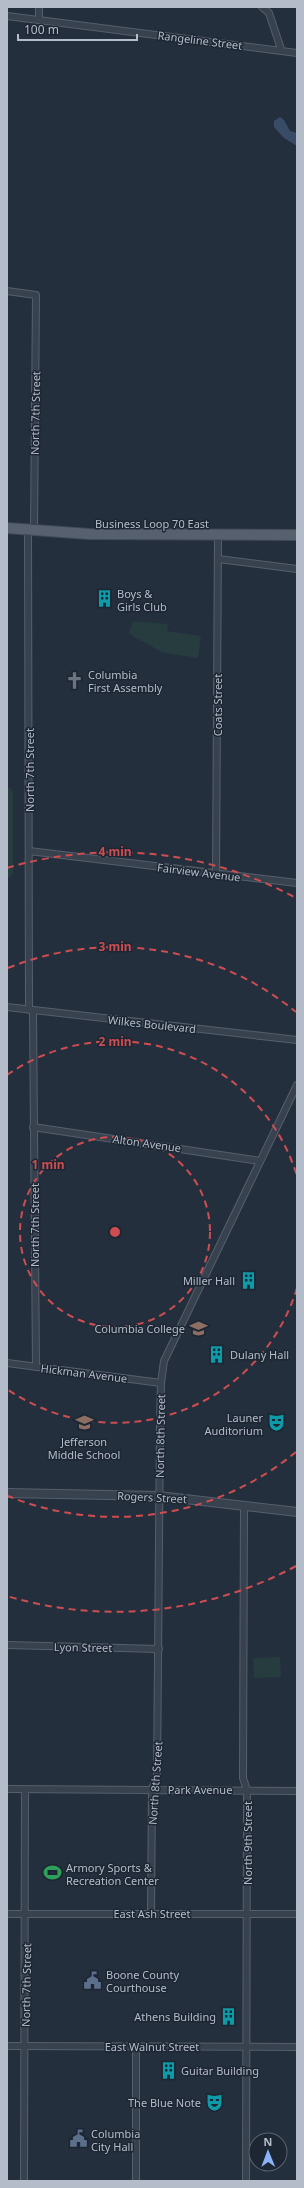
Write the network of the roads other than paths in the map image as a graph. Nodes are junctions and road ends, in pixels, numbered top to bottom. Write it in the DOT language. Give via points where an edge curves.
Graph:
graph roads {
  1 [pos="39,7"];
  2 [pos="262,7"];
  3 [pos="7,16"];
  4 [pos="39,20"];
  5 [pos="281,49"];
  6 [pos="297,53"];
  7 [pos="7,291"];
  8 [pos="7,528"];
  9 [pos="31,530"];
  10 [pos="218,535"];
  11 [pos="297,535"];
  12 [pos="218,559"];
  13 [pos="297,569"];
  14 [pos="29,851"];
  15 [pos="216,874"];
  16 [pos="297,883"];
  17 [pos="7,1007"];
  18 [pos="31,1010"];
  19 [pos="297,1040"];
  20 [pos="297,1085"];
  21 [pos="33,1127"];
  22 [pos="260,1161"];
  23 [pos="7,1363"];
  24 [pos="36,1367"];
  25 [pos="161,1383"];
  26 [pos="7,1493"];
  27 [pos="159,1496"];
  28 [pos="244,1506"];
  29 [pos="297,1512"];
  30 [pos="7,1645"];
  31 [pos="159,1649"];
  32 [pos="7,1789"];
  33 [pos="152,1789"];
  34 [pos="26,1790"];
  35 [pos="247,1790"];
  36 [pos="297,1791"];
  37 [pos="151,1913"];
  38 [pos="7,1914"];
  39 [pos="26,1914"];
  40 [pos="247,1914"];
  41 [pos="297,1914"];
  42 [pos="7,2046"];
  43 [pos="25,2046"];
  44 [pos="136,2046"];
  45 [pos="248,2047"];
  46 [pos="297,2047"];
  47 [pos="24,2181"];
  48 [pos="136,2181"];
  49 [pos="246,2181"];
  1 -- 4 [label="street"];
  2 -- 5 [label="street" via="269,13"];
  3 -- 4 [label="street, Rangeline Street"];
  4 -- 5 [label="street, Rangeline Street"];
  5 -- 6 [label="street, Rangeline Street"];
  7 -- 9 [label="street, North 7th Street" via="36,295"];
  8 -- 9 [label="main road, Business Loop 70 East"];
  9 -- 10 [label="main road, Business Loop 70 East" via="96,534"];
  9 -- 14 [label="street, North 7th Street"];
  10 -- 11 [label="main road, Business Loop 70 East"];
  10 -- 12 [label="street, Coats Street"];
  12 -- 13 [label="street"];
  12 -- 15 [label="street, Coats Street"];
  14 -- 15 [label="street, Fairview Avenue"];
  14 -- 18 [label="street, North 7th Street"];
  15 -- 16 [label="street, Fairview Avenue"];
  17 -- 18 [label="street, Wilkes Boulevard"];
  18 -- 19 [label="street, Wilkes Boulevard"];
  18 -- 21 [label="street, North 7th Street"];
  20 -- 22 [label="street, North 8th Street"];
  21 -- 22 [label="street, Alton Avenue"];
  21 -- 24 [label="street, North 7th Street"];
  22 -- 25 [label="street, North 8th Street" via="164,1361"];
  23 -- 24 [label="street, Hickman Avenue"];
  24 -- 25 [label="street, Hickman Avenue"];
  25 -- 27 [label="street, North 8th Street"];
  26 -- 27 [label="street, Rogers Street"];
  27 -- 28 [label="street, Rogers Street"];
  27 -- 31 [label="street, North 8th Street"];
  28 -- 29 [label="street, Rogers Street"];
  28 -- 35 [label="street, North 9th Street" via="243,1778"];
  30 -- 31 [label="street, Lyon Street"];
  31 -- 33 [label="street, North 8th Street" via="157,1777"];
  32 -- 34 [label="street, Park Avenue"];
  33 -- 34 [label="street, Park Avenue"];
  33 -- 35 [label="street, Park Avenue"];
  33 -- 37 [label="street, North 8th Street"];
  34 -- 39 [label="street, North 7th Street"];
  35 -- 36 [label="street, Park Avenue"];
  35 -- 40 [label="street, North 9th Street"];
  37 -- 39 [label="street, East Ash Street"];
  37 -- 40 [label="street, East Ash Street"];
  38 -- 39 [label="street, East Ash Street"];
  39 -- 43 [label="street, North 7th Street"];
  40 -- 41 [label="street, East Ash Street"];
  40 -- 45 [label="street, North 9th Street"];
  42 -- 43 [label="street, East Walnut Street"];
  43 -- 44 [label="street, East Walnut Street"];
  43 -- 47 [label="street, North 7th Street"];
  44 -- 45 [label="street, East Walnut Street"];
  44 -- 48 [label="street"];
  45 -- 46 [label="street, East Walnut Street"];
  45 -- 49 [label="street, North 9th Street"];
}
